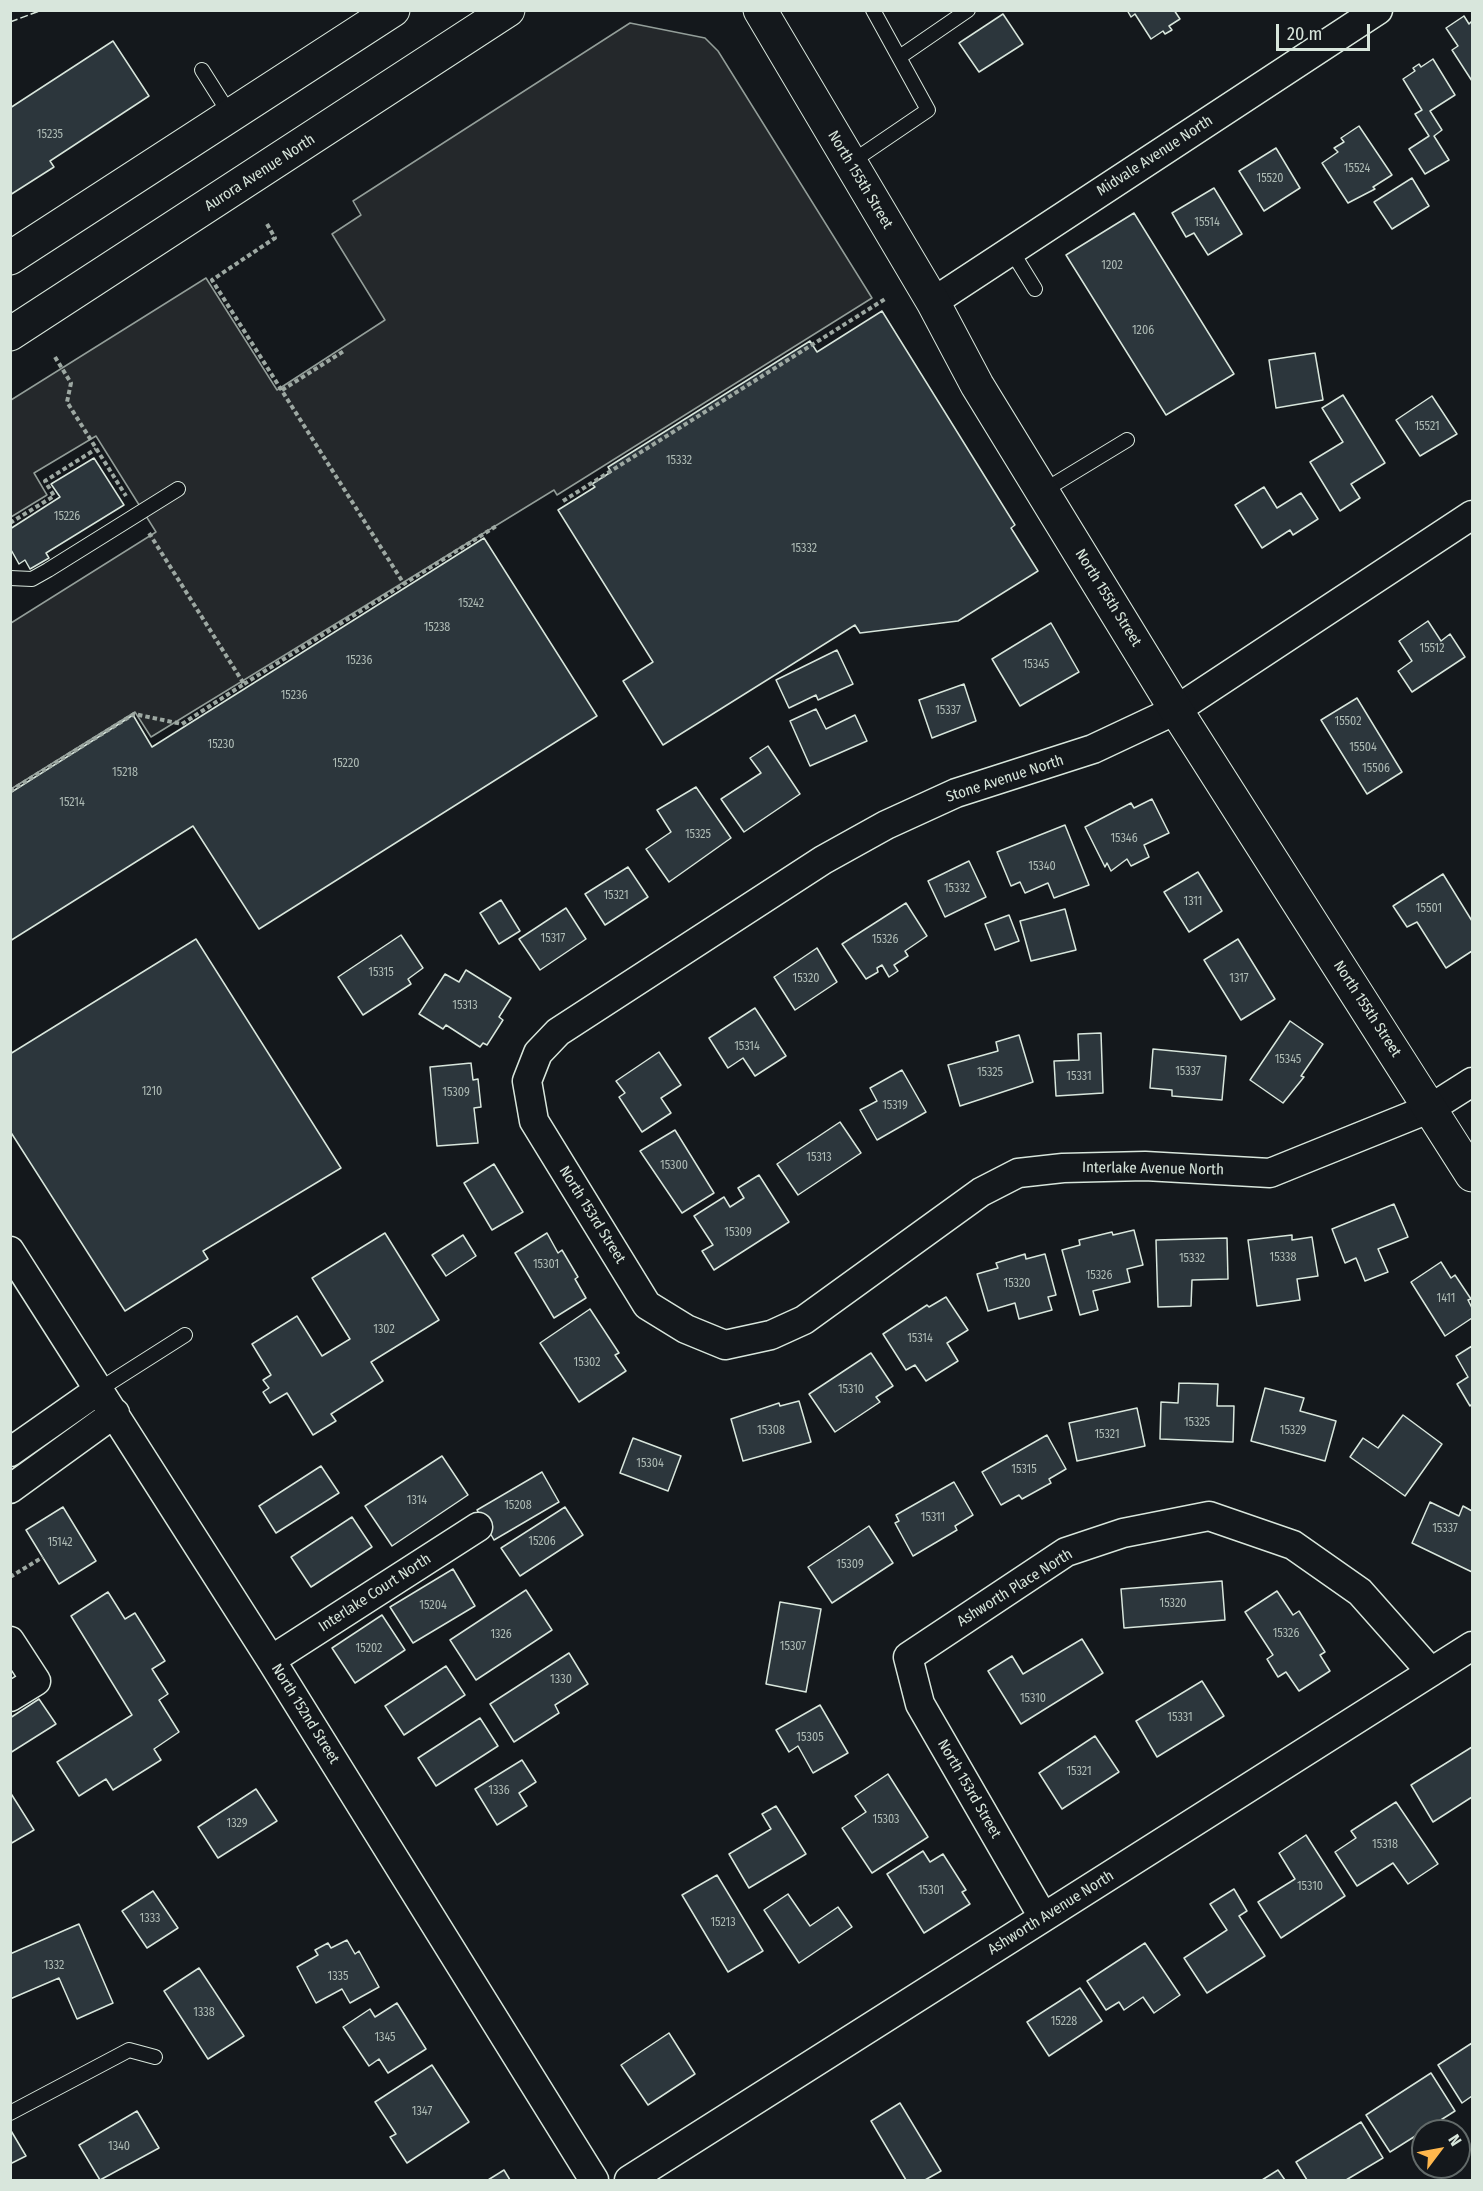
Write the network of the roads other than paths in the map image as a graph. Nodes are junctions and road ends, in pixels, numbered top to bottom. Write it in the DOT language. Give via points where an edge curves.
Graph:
graph roads {
  1 [pos="393,10"];
  2 [pos="508,10"];
  3 [pos="760,10"];
  4 [pos="873,10"];
  5 [pos="968,10"];
  6 [pos="1378,10"];
  7 [pos="901,56"];
  8 [pos="202,70"];
  9 [pos="231,116"];
  10 [pos="850,163"];
  11 [pos="1011,250"];
  12 [pos="10,258"];
  13 [pos="1035,288"];
  14 [pos="933,302"];
  15 [pos="10,334"];
  16 [pos="1126,440"];
  17 [pos="178,489"];
  18 [pos="1042,491"];
  19 [pos="1473,515"];
  20 [pos="10,578"];
  21 [pos="1176,710"];
  22 [pos="527,1082"];
  23 [pos="1473,1082"];
  24 [pos="1431,1108"];
  25 [pos="1473,1175"];
  26 [pos="10,1251"];
  27 [pos="686,1329"];
  28 [pos="185,1335"];
  29 [pos="100,1389"];
  30 [pos="115,1413"];
  31 [pos="10,1452"];
  32 [pos="10,1490"];
  33 [pos="478,1527"];
  34 [pos="10,1641"];
  35 [pos="1473,1646"];
  36 [pos="908,1657"];
  37 [pos="271,1660"];
  38 [pos="1431,1672"];
  39 [pos="10,1697"];
  40 [pos="1043,1917"];
  41 [pos="155,2057"];
  42 [pos="10,2113"];
  43 [pos="594,2181"];
  44 [pos="629,2181"];
  1 -- 9 [label="main road"];
  2 -- 15 [label="main road, Aurora Avenue North"];
  3 -- 10 [label="main road, North 155th Street"];
  4 -- 7 [label="lane"];
  5 -- 7 [label="lane"];
  6 -- 11 [label="street, Midvale Avenue North"];
  7 -- 10 [label="lane" via="928,110"];
  8 -- 9 [label="lane"];
  9 -- 12 [label="main road"];
  10 -- 14 [label="main road, North 155th Street"];
  11 -- 13 [label="lane"];
  11 -- 14 [label="street, Midvale Avenue North"];
  14 -- 18 [label="main road, North 155th Street" via="977,385"];
  16 -- 18 [label="lane"];
  17 -- 20 [label="lane" via="40,575 32,579"];
  18 -- 21 [label="main road, North 155th Street"];
  19 -- 21 [label="street, Stone Avenue North"];
  21 -- 22 [label="street, Stone Avenue North" via="1093,749 956,793 823,860 558,1032 538,1053"];
  21 -- 24 [label="main road, North 155th Street"];
  22 -- 27 [label="street, North 153rd Street" via="534,1121 647,1305"];
  23 -- 24 [label="street, Interlake Avenue North"];
  24 -- 25 [label="main road, North 155th Street"];
  24 -- 27 [label="street, Interlake Avenue North" via="1270,1173 1145,1166 1018,1173 981,1192 804,1320 771,1335 725,1345"];
  26 -- 29 [label="street, North 152nd Street"];
  28 -- 29 [label="lane"];
  29 -- 30 [label="street, North 152nd Street"];
  29 -- 31 [label="street"];
  30 -- 32 [label="street"];
  30 -- 37 [label="street, North 152nd Street"];
  33 -- 37 [label="street, Interlake Court North"];
  34 -- 39 [label="street" via="36,1681"];
  35 -- 38 [label="street, Ashworth Avenue North"];
  36 -- 38 [label="street, Ashworth Place North" via="1066,1552 1123,1533 1209,1516 1293,1545 1360,1592"];
  36 -- 40 [label="street, North 153rd Street" via="920,1704"];
  37 -- 43 [label="street, North 152nd Street"];
  38 -- 40 [label="street, Ashworth Avenue North"];
  40 -- 44 [label="street, Ashworth Avenue North"];
  41 -- 42 [label="lane" via="129,2050"];
}
